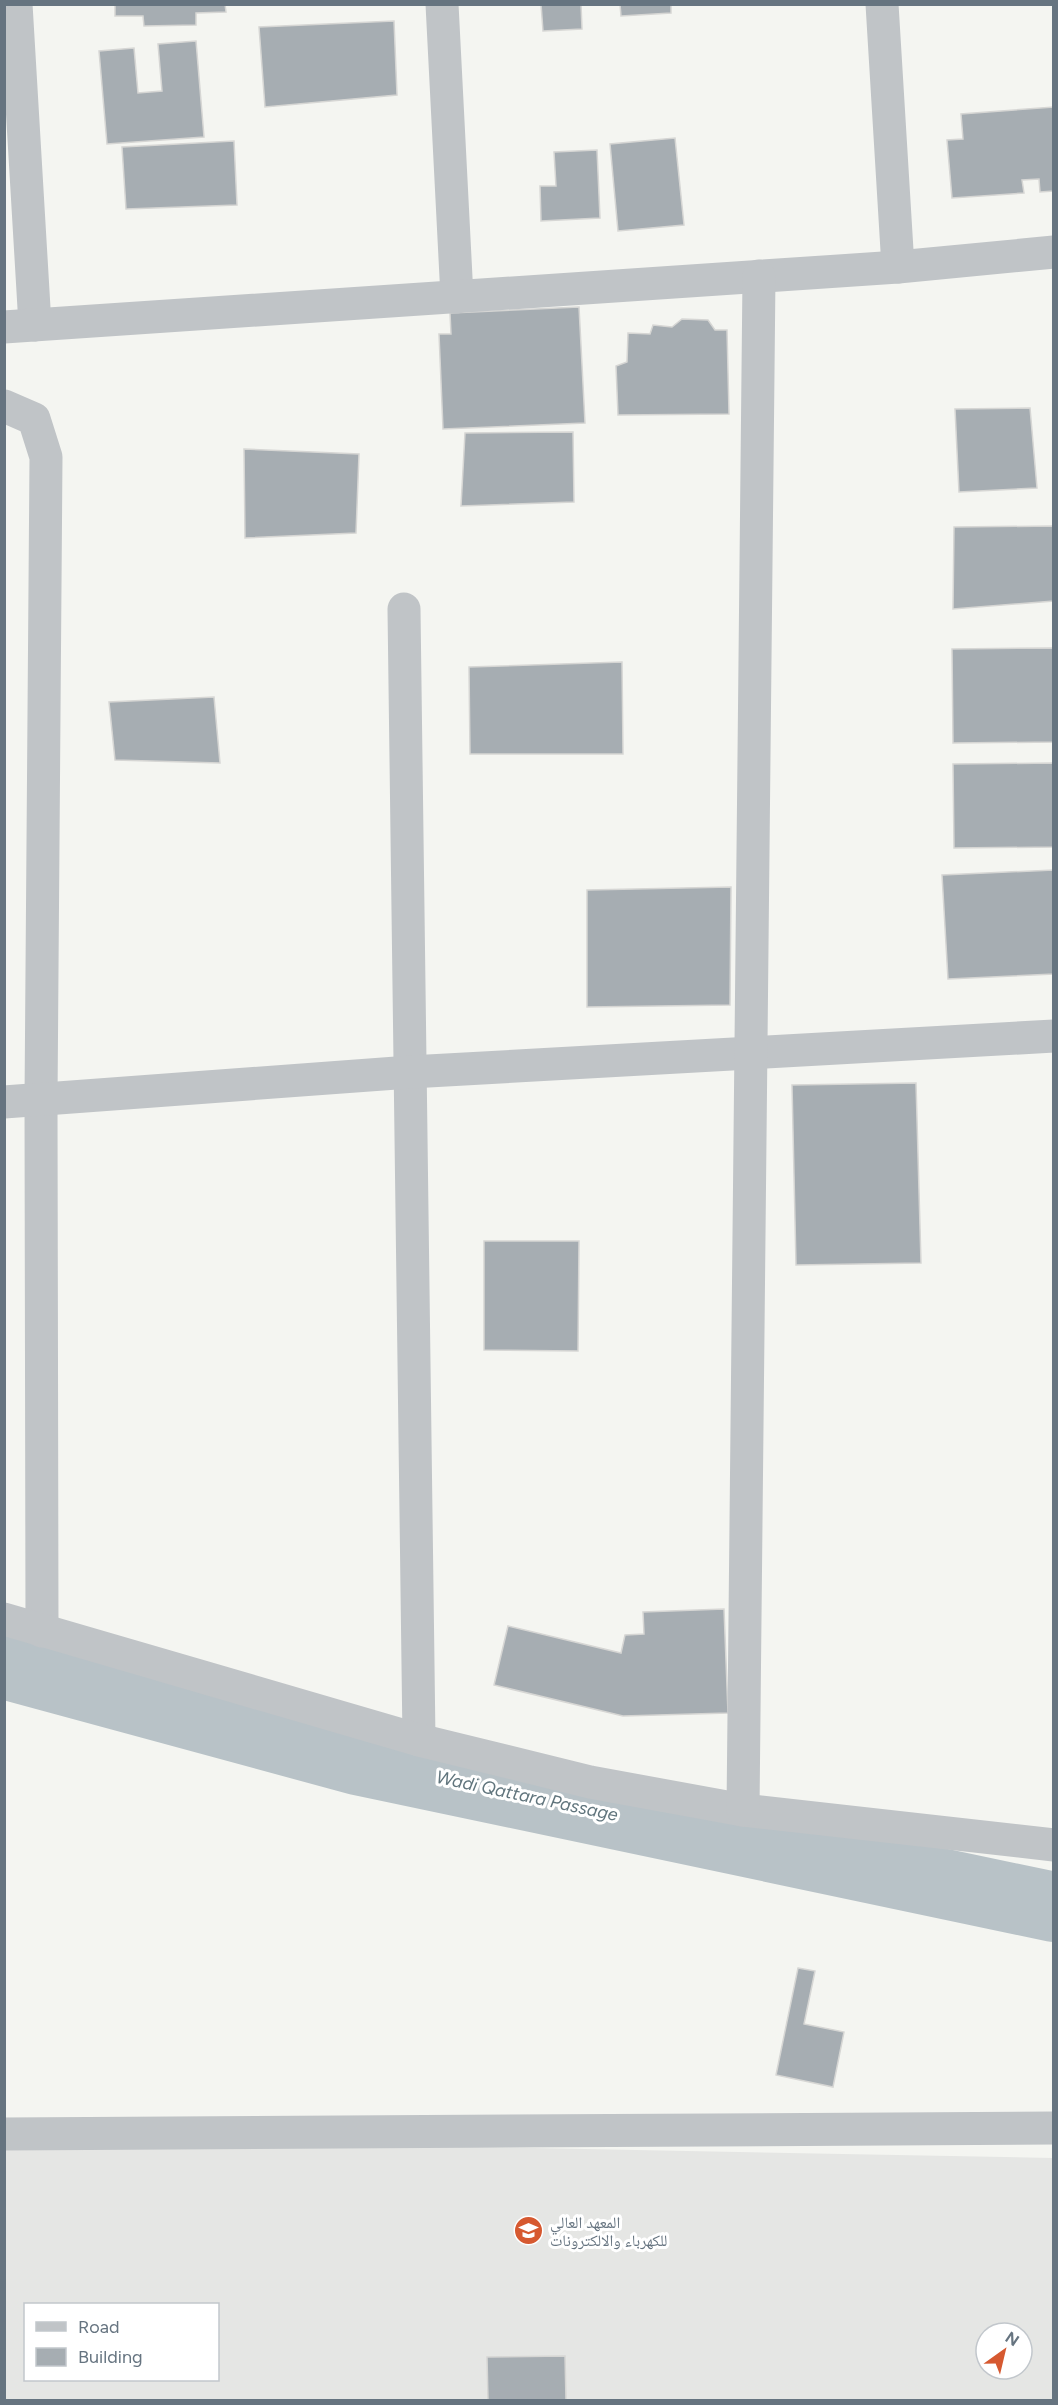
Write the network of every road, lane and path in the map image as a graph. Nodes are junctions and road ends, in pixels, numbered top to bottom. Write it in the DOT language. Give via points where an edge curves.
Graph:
graph roads {
  1 [pos="16,4"];
  2 [pos="442,4"];
  3 [pos="882,4"];
  4 [pos="1053,252"];
  5 [pos="898,267"];
  6 [pos="759,276"];
  7 [pos="457,297"];
  8 [pos="20,326"];
  9 [pos="4,406"];
  10 [pos="404,609"];
  11 [pos="1053,1036"];
  12 [pos="750,1054"];
  13 [pos="410,1072"];
  14 [pos="40,1100"];
  15 [pos="4,1102"];
  16 [pos="4,1619"];
  17 [pos="42,1631"];
  18 [pos="419,1740"];
  19 [pos="743,1810"];
  20 [pos="1053,1845"];
  21 [pos="1053,2128"];
  22 [pos="4,2134"];
  1 -- 8 [label="street"];
  2 -- 7 [label="street"];
  3 -- 5 [label="street"];
  4 -- 5 [label="street"];
  5 -- 6 [label="street"];
  6 -- 7 [label="street"];
  6 -- 12 [label="street"];
  7 -- 8 [label="street"];
  9 -- 14 [label="street" via="34,418 46,457"];
  10 -- 13 [label="street"];
  11 -- 12 [label="street"];
  12 -- 13 [label="street"];
  12 -- 19 [label="street"];
  13 -- 14 [label="street"];
  13 -- 18 [label="street"];
  14 -- 15 [label="street"];
  14 -- 17 [label="street"];
  16 -- 17 [label="street"];
  17 -- 18 [label="street"];
  18 -- 19 [label="street" via="590,1782"];
  19 -- 20 [label="street"];
  21 -- 22 [label="street"];
}
